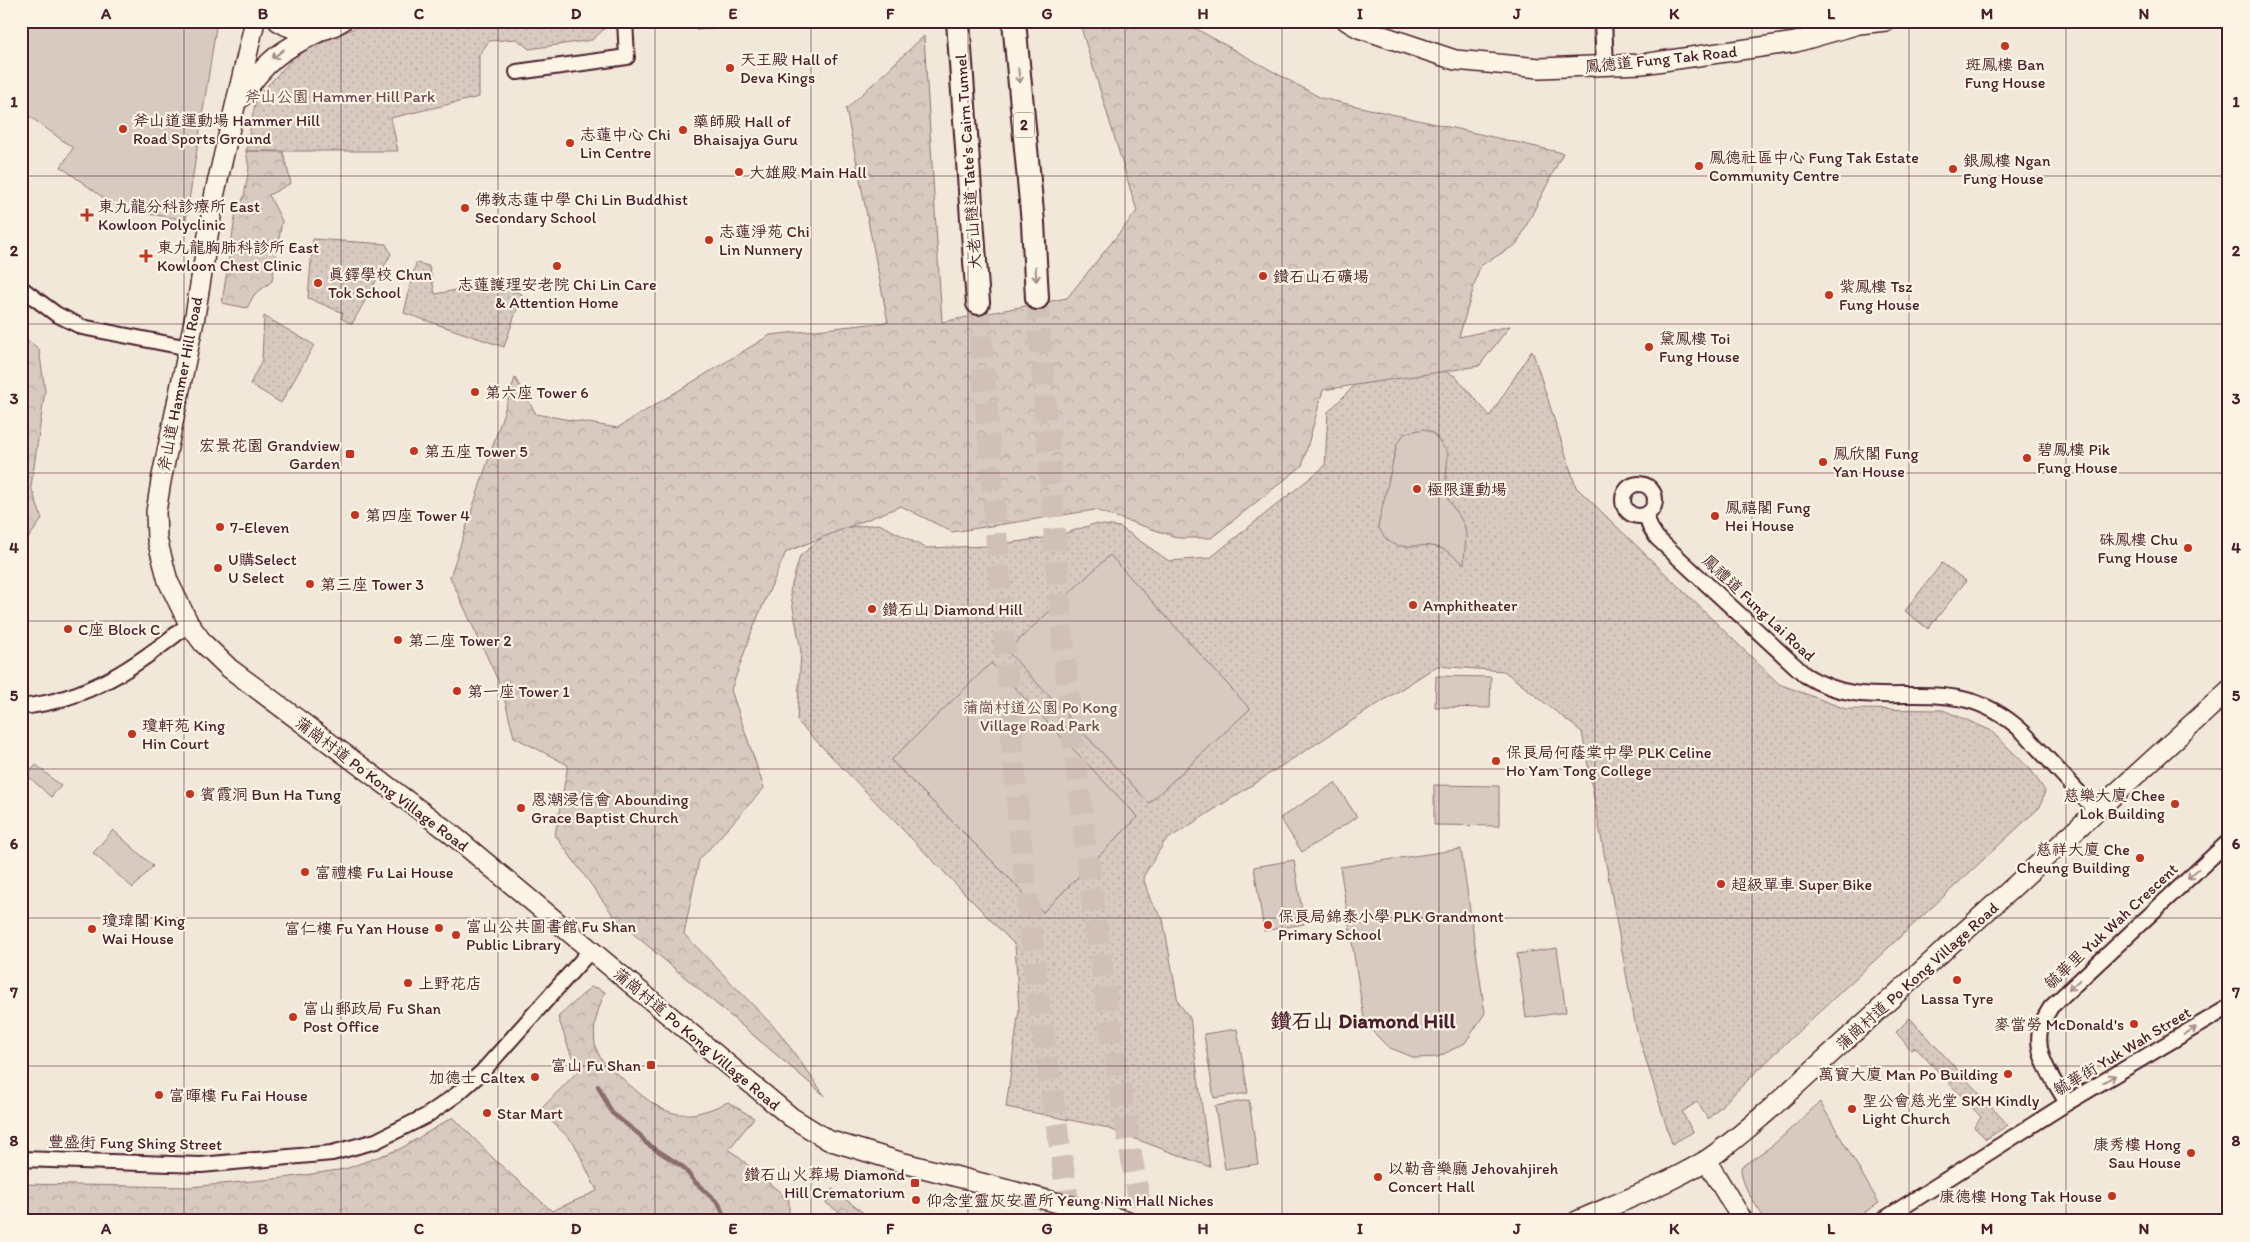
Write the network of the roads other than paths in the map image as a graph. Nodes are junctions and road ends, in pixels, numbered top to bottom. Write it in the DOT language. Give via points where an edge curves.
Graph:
graph roads {
  1 [pos="256,21"];
  2 [pos="278,21"];
  3 [pos="342,21"];
  4 [pos="625,21"];
  5 [pos="958,21"];
  6 [pos="1014,21"];
  7 [pos="1347,21"];
  8 [pos="1603,21"];
  9 [pos="1886,21"];
  10 [pos="1860,23"];
  11 [pos="321,31"];
  12 [pos="1606,66"];
  13 [pos="517,72"];
  14 [pos="234,110"];
  15 [pos="21,288"];
  16 [pos="1037,298"];
  17 [pos="978,303"];
  18 [pos="188,348"];
  19 [pos="1646,515"];
  20 [pos="189,624"];
  21 [pos="2229,690"];
  22 [pos="21,707"];
  23 [pos="2096,811"];
  24 [pos="2229,841"];
  25 [pos="591,950"];
  26 [pos="2229,1007"];
  27 [pos="2067,1103"];
  28 [pos="21,1158"];
  29 [pos="1706,1160"];
  30 [pos="1128,1221"];
  31 [pos="1577,1221"];
  32 [pos="1743,1221"];
  33 [pos="1881,1221"];
  1 -- 14 [label="main road, 斧山道 Hammer Hill Road"];
  2 -- 11 [label="main road" via="303,31"];
  3 -- 11 [label="main road, 斧山道 Hammer Hill Road"];
  4 -- 13 [label="street" via="628,57"];
  5 -- 17 [label="highway, 大老山隧道 Tate's Cairn Tunnel"];
  6 -- 16 [label="highway, 2, one-way"];
  7 -- 12 [label="main road, 鳳德道 Fung Tak Road" via="1359,28 1455,60 1540,68"];
  8 -- 12 [label="street"];
  9 -- 10 [label="main road, 鳳德道 Fung Tak Road"];
  10 -- 12 [label="main road, 鳳德道 Fung Tak Road" via="1796,42 1642,64"];
  11 -- 14 [label="main road, 斧山道 Hammer Hill Road, one-way" via="274,56"];
  14 -- 18 [label="main road, 斧山道 Hammer Hill Road"];
  15 -- 18 [label="street" via="56,314 82,327"];
  18 -- 20 [label="main road, 斧山道 Hammer Hill Road" via="156,512 157,539 168,581"];
  19 -- 23 [label="street, 鳳禮道 Fung Lai Road" via="1657,538 1805,675 1831,688 1861,695 1943,697 1985,706 2018,728"];
  20 -- 22 [label="street" via="129,669 103,684 66,698"];
  20 -- 25 [label="main road, 蒲崗村道 Po Kong Village Road" via="229,668 449,832"];
  21 -- 23 [label="main road, 蒲崗村道 Po Kong Village Road"];
  23 -- 29 [label="main road, 蒲崗村道 Po Kong Village Road" via="1768,1111"];
  24 -- 27 [label="street, 毓華里 Yuk Wah Crescent, one-way" via="2051,1007 2041,1025 2040,1049"];
  25 -- 28 [label="street, 豐盛街 Fung Shing Street" via="482,1072 426,1116 376,1141 332,1153 201,1165"];
  25 -- 30 [label="main road, 蒲崗村道 Po Kong Village Road" via="791,1117 828,1140"];
  27 -- 26 [label="street, 毓華街 Yuk Wah Street, one-way"];
  27 -- 33 [label="street, 毓華街 Yuk Wah Street"];
  29 -- 31 [label="main road, 蒲崗村道 Po Kong Village Road"];
  29 -- 32 [label="main road"];
}
